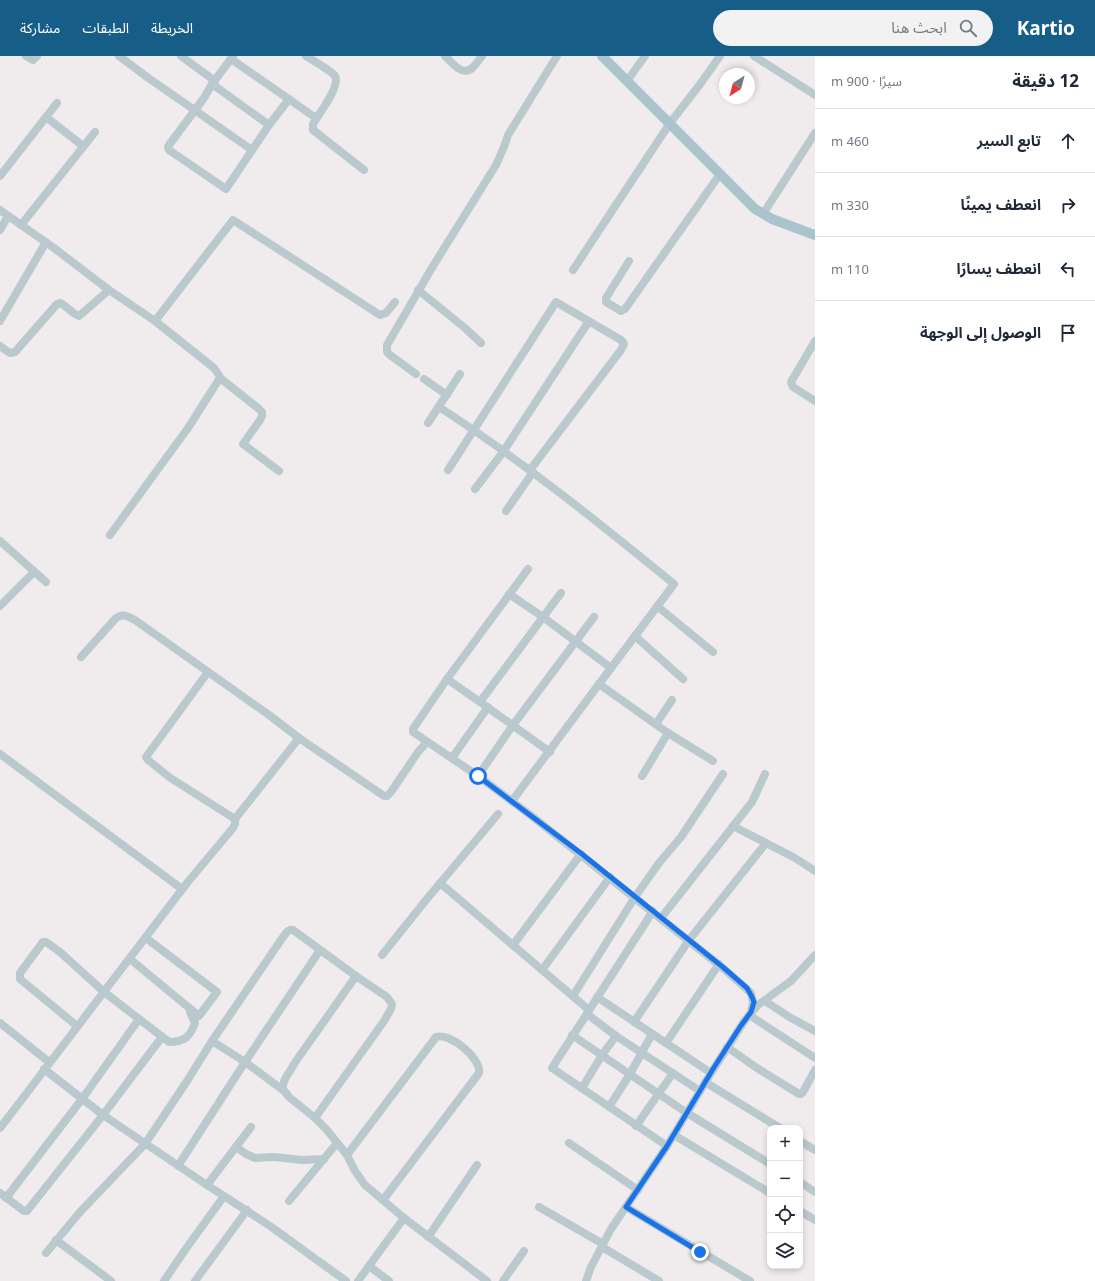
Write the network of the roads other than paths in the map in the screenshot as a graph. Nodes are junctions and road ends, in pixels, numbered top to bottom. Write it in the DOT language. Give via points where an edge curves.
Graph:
graph roads {
  1 [pos="26,56"];
  2 [pos="38,56"];
  3 [pos="119,56"];
  4 [pos="181,56"];
  5 [pos="306,56"];
  6 [pos="445,56"];
  7 [pos="482,56"];
  8 [pos="557,56"];
  9 [pos="602,56"];
  10 [pos="645,56"];
  11 [pos="720,56"];
  12 [pos="754,56"];
  13 [pos="232,58"];
  14 [pos="128,59"];
  15 [pos="318,59"];
  16 [pos="627,81"];
  17 [pos="213,82"];
  18 [pos="815,95"];
  19 [pos="289,99"];
  20 [pos="57,103"];
  21 [pos="194,110"];
  22 [pos="46,117"];
  23 [pos="316,118"];
  24 [pos="670,124"];
  25 [pos="269,125"];
  26 [pos="94,132"];
  27 [pos="815,133"];
  28 [pos="83,146"];
  29 [pos="252,150"];
  30 [pos="364,170"];
  31 [pos="720,174"];
  32 [pos="0,176"];
  33 [pos="0,210"];
  34 [pos="763,214"];
  35 [pos="8,216"];
  36 [pos="21,225"];
  37 [pos="0,230"];
  38 [pos="814,233"];
  39 [pos="46,242"];
  40 [pos="629,261"];
  41 [pos="573,270"];
  42 [pos="109,290"];
  43 [pos="418,290"];
  44 [pos="395,302"];
  45 [pos="0,321"];
  46 [pos="155,321"];
  47 [pos="588,321"];
  48 [pos="815,341"];
  49 [pos="481,343"];
  50 [pos="0,346"];
  51 [pos="416,374"];
  52 [pos="460,374"];
  53 [pos="220,378"];
  54 [pos="424,379"];
  55 [pos="447,395"];
  56 [pos="815,401"];
  57 [pos="439,407"];
  58 [pos="428,423"];
  59 [pos="474,429"];
  60 [pos="503,452"];
  61 [pos="448,470"];
  62 [pos="279,471"];
  63 [pos="531,471"];
  64 [pos="475,489"];
  65 [pos="506,511"];
  66 [pos="110,535"];
  67 [pos="0,541"];
  68 [pos="528,569"];
  69 [pos="34,572"];
  70 [pos="46,582"];
  71 [pos="561,593"];
  72 [pos="509,594"];
  73 [pos="0,606"];
  74 [pos="658,606"];
  75 [pos="594,616"];
  76 [pos="543,617"];
  77 [pos="635,636"];
  78 [pos="576,642"];
  79 [pos="713,652"];
  80 [pos="81,657"];
  81 [pos="611,668"];
  82 [pos="208,672"];
  83 [pos="448,679"];
  84 [pos="683,679"];
  85 [pos="599,684"];
  86 [pos="672,700"];
  87 [pos="480,702"];
  88 [pos="488,708"];
  89 [pos="656,724"];
  90 [pos="513,726"];
  91 [pos="668,733"];
  92 [pos="299,738"];
  93 [pos="427,742"];
  94 [pos="550,752"];
  95 [pos="0,754"];
  96 [pos="452,758"];
  97 [pos="713,761"];
  98 [pos="723,774"];
  99 [pos="765,774"];
  100 [pos="478,776"];
  101 [pos="642,776"];
  102 [pos="512,802"];
  103 [pos="498,814"];
  104 [pos="236,819"];
  105 [pos="734,826"];
  106 [pos="766,843"];
  107 [pos="582,854"];
  108 [pos="815,871"];
  109 [pos="610,877"];
  110 [pos="440,883"];
  111 [pos="185,886"];
  112 [pos="635,896"];
  113 [pos="653,911"];
  114 [pos="661,918"];
  115 [pos="146,938"];
  116 [pos="689,940"];
  117 [pos="513,945"];
  118 [pos="320,950"];
  119 [pos="815,955"];
  120 [pos="382,956"];
  121 [pos="130,959"];
  122 [pos="719,964"];
  123 [pos="542,970"];
  124 [pos="356,976"];
  125 [pos="104,992"];
  126 [pos="573,996"];
  127 [pos="597,997"];
  128 [pos="765,1001"];
  129 [pos="191,1009"];
  130 [pos="588,1012"];
  131 [pos="750,1013"];
  132 [pos="139,1019"];
  133 [pos="634,1022"];
  134 [pos="0,1023"];
  135 [pos="78,1026"];
  136 [pos="815,1031"];
  137 [pos="652,1034"];
  138 [pos="572,1035"];
  139 [pos="616,1036"];
  140 [pos="162,1037"];
  141 [pos="212,1041"];
  142 [pos="666,1043"];
  143 [pos="727,1047"];
  144 [pos="642,1053"];
  145 [pos="602,1055"];
  146 [pos="815,1058"];
  147 [pos="50,1062"];
  148 [pos="244,1062"];
  149 [pos="44,1069"];
  150 [pos="815,1070"];
  151 [pos="673,1073"];
  152 [pos="711,1073"];
  153 [pos="630,1074"];
  154 [pos="705,1082"];
  155 [pos="582,1088"];
  156 [pos="283,1090"];
  157 [pos="700,1091"];
  158 [pos="659,1094"];
  159 [pos="82,1098"];
  160 [pos="610,1107"];
  161 [pos="687,1114"];
  162 [pos="103,1115"];
  163 [pos="3,1117"];
  164 [pos="315,1118"];
  165 [pos="775,1125"];
  166 [pos="636,1126"];
  167 [pos="251,1127"];
  168 [pos="0,1128"];
  169 [pos="674,1135"];
  170 [pos="337,1143"];
  171 [pos="569,1143"];
  172 [pos="803,1143"];
  173 [pos="145,1144"];
  174 [pos="667,1146"];
  175 [pos="236,1148"];
  176 [pos="815,1150"];
  177 [pos="347,1155"];
  178 [pos="324,1159"];
  179 [pos="767,1162"];
  180 [pos="477,1165"];
  181 [pos="178,1166"];
  182 [pos="803,1184"];
  183 [pos="207,1186"];
  184 [pos="638,1190"];
  185 [pos="767,1191"];
  186 [pos="815,1192"];
  187 [pos="3,1196"];
  188 [pos="224,1196"];
  189 [pos="383,1200"];
  190 [pos="289,1201"];
  191 [pos="539,1207"];
  192 [pos="626,1207"];
  193 [pos="247,1210"];
  194 [pos="803,1213"];
  195 [pos="404,1218"];
  196 [pos="815,1220"];
  197 [pos="428,1237"];
  198 [pos="56,1240"];
  199 [pos="603,1245"];
  200 [pos="524,1251"];
  201 [pos="46,1253"];
  202 [pos="369,1266"];
  203 [pos="111,1281"];
  204 [pos="164,1281"];
  205 [pos="195,1281"];
  206 [pos="346,1281"];
  207 [pos="358,1281"];
  208 [pos="389,1281"];
  209 [pos="487,1281"];
  210 [pos="503,1281"];
  211 [pos="586,1281"];
  212 [pos="659,1281"];
  213 [pos="750,1281"];
  1 -- 2 [label="street" via="32,60"];
  3 -- 14 [label="street"];
  4 -- 17 [label="street"];
  5 -- 15 [label="street"];
  6 -- 7 [label="street" via="461,70 466,71"];
  8 -- 43 [label="street" via="508,135 496,165"];
  9 -- 16 [label="main road"];
  10 -- 16 [label="street"];
  11 -- 24 [label="street"];
  12 -- 18 [label="street"];
  13 -- 17 [label="street"];
  13 -- 19 [label="street"];
  14 -- 21 [label="street"];
  15 -- 23 [label="street" via="333,74 336,84"];
  16 -- 24 [label="main road"];
  17 -- 21 [label="street"];
  17 -- 25 [label="street"];
  19 -- 23 [label="street"];
  19 -- 25 [label="street"];
  20 -- 22 [label="street"];
  21 -- 29 [label="street"];
  21 -- 29 [label="street" via="168,149 224,188 228,188"];
  22 -- 28 [label="street"];
  22 -- 32 [label="street"];
  23 -- 30 [label="street" via="313,130"];
  24 -- 31 [label="main road"];
  24 -- 41 [label="street"];
  25 -- 29 [label="street"];
  26 -- 28 [label="street"];
  27 -- 34 [label="street"];
  28 -- 36 [label="street"];
  31 -- 34 [label="main road"];
  31 -- 40 [label="street" via="626,309 621,311 606,302 606,298"];
  33 -- 35 [label="street"];
  34 -- 38 [label="main road"];
  35 -- 36 [label="street"];
  35 -- 37 [label="street"];
  36 -- 39 [label="street"];
  39 -- 42 [label="street"];
  39 -- 45 [label="street"];
  42 -- 46 [label="street"];
  42 -- 50 [label="street" via="80,316 60,303 57,304 15,352"];
  43 -- 49 [label="street"];
  43 -- 51 [label="street" via="387,345 390,355"];
  44 -- 46 [label="street" via="386,313 380,315 233,220"];
  46 -- 53 [label="street" via="214,368"];
  47 -- 59 [label="street" via="554,303"];
  47 -- 60 [label="street"];
  47 -- 63 [label="street" via="624,344"];
  48 -- 56 [label="street" via="791,382 793,387"];
  52 -- 55 [label="street"];
  53 -- 62 [label="street" via="262,412 260,420 243,444"];
  53 -- 66 [label="street" via="188,428"];
  54 -- 55 [label="street"];
  55 -- 57 [label="street"];
  57 -- 58 [label="street"];
  57 -- 59 [label="street"];
  59 -- 60 [label="street"];
  59 -- 61 [label="street"];
  60 -- 63 [label="street"];
  60 -- 64 [label="street"];
  63 -- 65 [label="street"];
  63 -- 74 [label="street" via="674,584"];
  67 -- 69 [label="street"];
  68 -- 72 [label="street"];
  69 -- 70 [label="street"];
  69 -- 73 [label="street"];
  71 -- 76 [label="street"];
  72 -- 76 [label="street"];
  72 -- 83 [label="street"];
  74 -- 77 [label="street"];
  74 -- 79 [label="street"];
  75 -- 78 [label="street"];
  76 -- 78 [label="street"];
  76 -- 87 [label="street"];
  77 -- 81 [label="street"];
  77 -- 84 [label="street"];
  78 -- 81 [label="street"];
  78 -- 90 [label="street"];
  80 -- 82 [label="street" via="116,618 126,615"];
  81 -- 85 [label="street"];
  82 -- 92 [label="street"];
  82 -- 104 [label="street" via="146,757 169,776"];
  83 -- 87 [label="street"];
  83 -- 93 [label="street" via="413,729 414,734"];
  85 -- 89 [label="street"];
  85 -- 94 [label="street"];
  86 -- 89 [label="street"];
  87 -- 88 [label="street"];
  88 -- 90 [label="street"];
  88 -- 96 [label="street"];
  89 -- 91 [label="street"];
  90 -- 94 [label="street"];
  90 -- 100 [label="street"];
  91 -- 97 [label="street"];
  91 -- 101 [label="street"];
  92 -- 93 [label="street" via="384,796 391,792"];
  92 -- 104 [label="street"];
  93 -- 96 [label="street"];
  94 -- 102 [label="street"];
  95 -- 111 [label="street"];
  96 -- 100 [label="street"];
  98 -- 112 [label="street" via="681,837"];
  99 -- 105 [label="street" via="752,802"];
  100 -- 102 [label="street"];
  102 -- 107 [label="street"];
  103 -- 110 [label="street"];
  104 -- 111 [label="street" via="233,828"];
  105 -- 106 [label="street"];
  105 -- 114 [label="street"];
  106 -- 108 [label="street"];
  106 -- 116 [label="street"];
  107 -- 109 [label="street"];
  107 -- 117 [label="street"];
  109 -- 112 [label="street"];
  109 -- 123 [label="street"];
  110 -- 117 [label="street"];
  110 -- 120 [label="street"];
  111 -- 115 [label="street"];
  112 -- 113 [label="street"];
  112 -- 126 [label="street"];
  113 -- 114 [label="street"];
  113 -- 127 [label="street"];
  114 -- 116 [label="street"];
  115 -- 121 [label="street"];
  115 -- 129 [label="street" via="217,992 199,1016"];
  116 -- 122 [label="street"];
  116 -- 133 [label="street"];
  117 -- 123 [label="street"];
  118 -- 124 [label="street"];
  118 -- 141 [label="street" via="293,930 289,930"];
  118 -- 148 [label="street"];
  119 -- 128 [label="street" via="791,981"];
  121 -- 125 [label="street"];
  121 -- 129 [label="street"];
  122 -- 131 [label="street" via="750,991 754,1002"];
  122 -- 142 [label="street"];
  123 -- 126 [label="street"];
  124 -- 156 [label="street" via="296,1061 282,1085"];
  124 -- 164 [label="street" via="387,997 391,1002 391,1008"];
  125 -- 132 [label="street"];
  125 -- 135 [label="street"];
  125 -- 135 [label="street" via="60,952 43,942 20,973 20,979"];
  126 -- 130 [label="street"];
  127 -- 130 [label="street"];
  127 -- 133 [label="street"];
  128 -- 131 [label="street"];
  128 -- 136 [label="street"];
  129 -- 140 [label="street" via="195,1023 190,1034 175,1042 169,1042"];
  130 -- 138 [label="street"];
  130 -- 139 [label="street"];
  131 -- 143 [label="street"];
  131 -- 146 [label="street"];
  132 -- 140 [label="street"];
  132 -- 159 [label="street"];
  133 -- 137 [label="street"];
  134 -- 147 [label="street"];
  135 -- 147 [label="street"];
  137 -- 142 [label="street"];
  137 -- 144 [label="street"];
  138 -- 145 [label="street"];
  138 -- 155 [label="street" via="552,1068"];
  139 -- 144 [label="street"];
  139 -- 145 [label="street"];
  140 -- 162 [label="street"];
  141 -- 148 [label="street"];
  141 -- 173 [label="street"];
  142 -- 152 [label="street"];
  143 -- 150 [label="street" via="799,1094 803,1092"];
  143 -- 152 [label="street"];
  144 -- 151 [label="street"];
  144 -- 153 [label="street"];
  145 -- 153 [label="street"];
  145 -- 155 [label="street"];
  147 -- 149 [label="street"];
  148 -- 156 [label="street"];
  148 -- 181 [label="street"];
  149 -- 159 [label="street"];
  149 -- 163 [label="street"];
  151 -- 157 [label="street"];
  151 -- 158 [label="street"];
  152 -- 154 [label="street"];
  153 -- 158 [label="street"];
  153 -- 160 [label="street"];
  154 -- 157 [label="street"];
  154 -- 165 [label="street"];
  155 -- 160 [label="street"];
  156 -- 164 [label="street"];
  157 -- 161 [label="street"];
  158 -- 161 [label="street"];
  158 -- 166 [label="street"];
  159 -- 162 [label="street"];
  159 -- 187 [label="street"];
  160 -- 166 [label="street"];
  161 -- 169 [label="street"];
  161 -- 179 [label="street"];
  162 -- 173 [label="street"];
  162 -- 187 [label="street" via="27,1211"];
  163 -- 168 [label="street"];
  164 -- 170 [label="street"];
  166 -- 174 [label="street"];
  167 -- 175 [label="street"];
  169 -- 174 [label="street"];
  169 -- 185 [label="street"];
  170 -- 177 [label="street"];
  170 -- 178 [label="street"];
  171 -- 184 [label="street"];
  172 -- 176 [label="street"];
  173 -- 181 [label="street"];
  173 -- 198 [label="street"];
  174 -- 184 [label="street"];
  175 -- 178 [label="street" via="254,1158"];
  175 -- 183 [label="street"];
  177 -- 189 [label="street" via="362,1181"];
  177 -- 189 [label="street" via="436,1037 448,1037 476,1060 479,1073"];
  178 -- 190 [label="street"];
  180 -- 197 [label="street"];
  181 -- 183 [label="street"];
  182 -- 186 [label="street"];
  183 -- 188 [label="street"];
  184 -- 192 [label="street"];
  188 -- 193 [label="street"];
  188 -- 204 [label="street"];
  189 -- 195 [label="street"];
  191 -- 199 [label="street"];
  192 -- 199 [label="street"];
  192 -- 213 [label="street"];
  193 -- 205 [label="street"];
  193 -- 206 [label="street"];
  194 -- 196 [label="street"];
  195 -- 197 [label="street"];
  195 -- 202 [label="street"];
  197 -- 209 [label="street"];
  198 -- 201 [label="street"];
  198 -- 203 [label="street"];
  199 -- 211 [label="street"];
  199 -- 212 [label="street"];
  200 -- 210 [label="street"];
  202 -- 207 [label="street"];
  202 -- 208 [label="street"];
}
